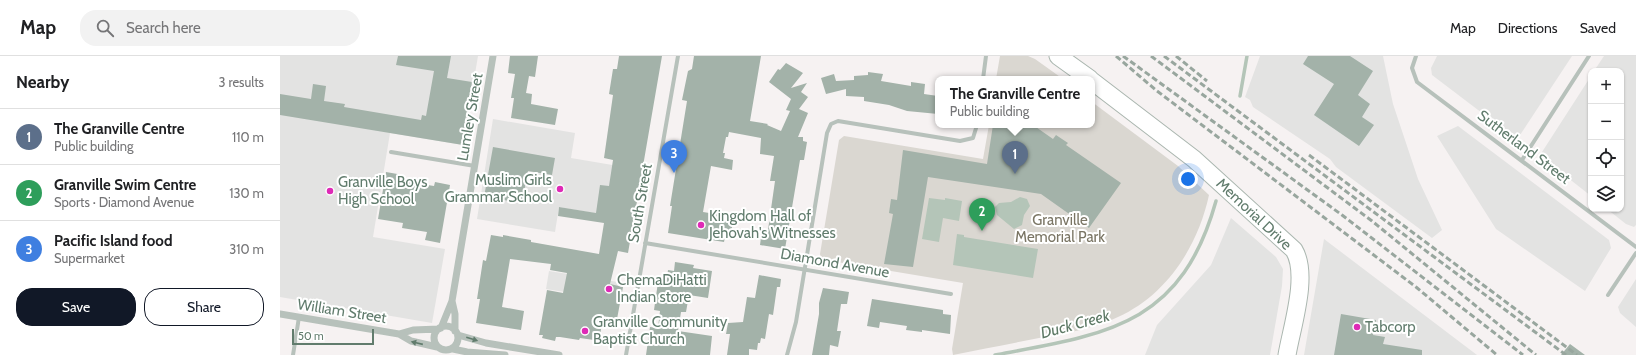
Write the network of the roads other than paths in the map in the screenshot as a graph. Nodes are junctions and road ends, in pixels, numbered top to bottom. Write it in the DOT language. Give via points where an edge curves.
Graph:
graph roads {
  1 [pos="493,56"];
  2 [pos="678,56"];
  3 [pos="986,56"];
  4 [pos="1058,56"];
  5 [pos="1589,56"];
  6 [pos="1416,57"];
  7 [pos="983,76"];
  8 [pos="1086,76"];
  9 [pos="1095,83"];
  10 [pos="975,128"];
  11 [pos="391,152"];
  12 [pos="1522,160"];
  13 [pos="475,166"];
  14 [pos="645,243"];
  15 [pos="1636,247"];
  16 [pos="1636,253"];
  17 [pos="803,270"];
  18 [pos="951,294"];
  19 [pos="1608,295"];
  20 [pos="452,301"];
  21 [pos="280,314"];
  22 [pos="299,317"];
  23 [pos="440,328"];
  24 [pos="456,333"];
  25 [pos="399,334"];
  26 [pos="437,347"];
  27 [pos="453,348"];
  28 [pos="467,353"];
  29 [pos="293,355"];
  30 [pos="505,355"];
  31 [pos="559,355"];
  32 [pos="626,355"];
  33 [pos="787,355"];
  34 [pos="1287,355"];
  1 -- 13 [label="street, Lumley Street"];
  2 -- 14 [label="street, South Street"];
  3 -- 7 [label="street"];
  4 -- 8 [label="main road, Memorial Drive"];
  5 -- 12 [label="street"];
  6 -- 12 [label="street, Sutherland Street" via="1412,68 1417,82"];
  9 -- 34 [label="main road, Memorial Drive" via="1194,159 1294,250 1299,261 1301,277"];
  10 -- 17 [label="street" via="973,138 960,141 838,121 831,124"];
  11 -- 13 [label="street"];
  12 -- 15 [label="street, Sutherland Street"];
  13 -- 20 [label="street, Lumley Street"];
  14 -- 17 [label="street, Diamond Avenue"];
  14 -- 32 [label="street, South Street"];
  16 -- 19 [label="street"];
  17 -- 18 [label="street, Diamond Avenue"];
  17 -- 33 [label="street" via="796,322"];
  20 -- 23 [label="street, Lumley Street"];
  20 -- 24 [label="street, Lumley Street"];
  21 -- 22 [label="street, William Street"];
  22 -- 25 [label="street, William Street"];
  22 -- 29 [label="street"];
  23 -- 24 [label="street" via="450,327"];
  23 -- 25 [label="street, William Street"];
  23 -- 26 [label="street" via="434,336"];
  24 -- 27 [label="street" via="457,344"];
  24 -- 31 [label="street, one-way" via="486,343"];
  26 -- 25 [label="street, William Street, one-way" via="411,341"];
  26 -- 27 [label="street" via="444,350"];
  27 -- 28 [label="street"];
  28 -- 30 [label="street"];
}
